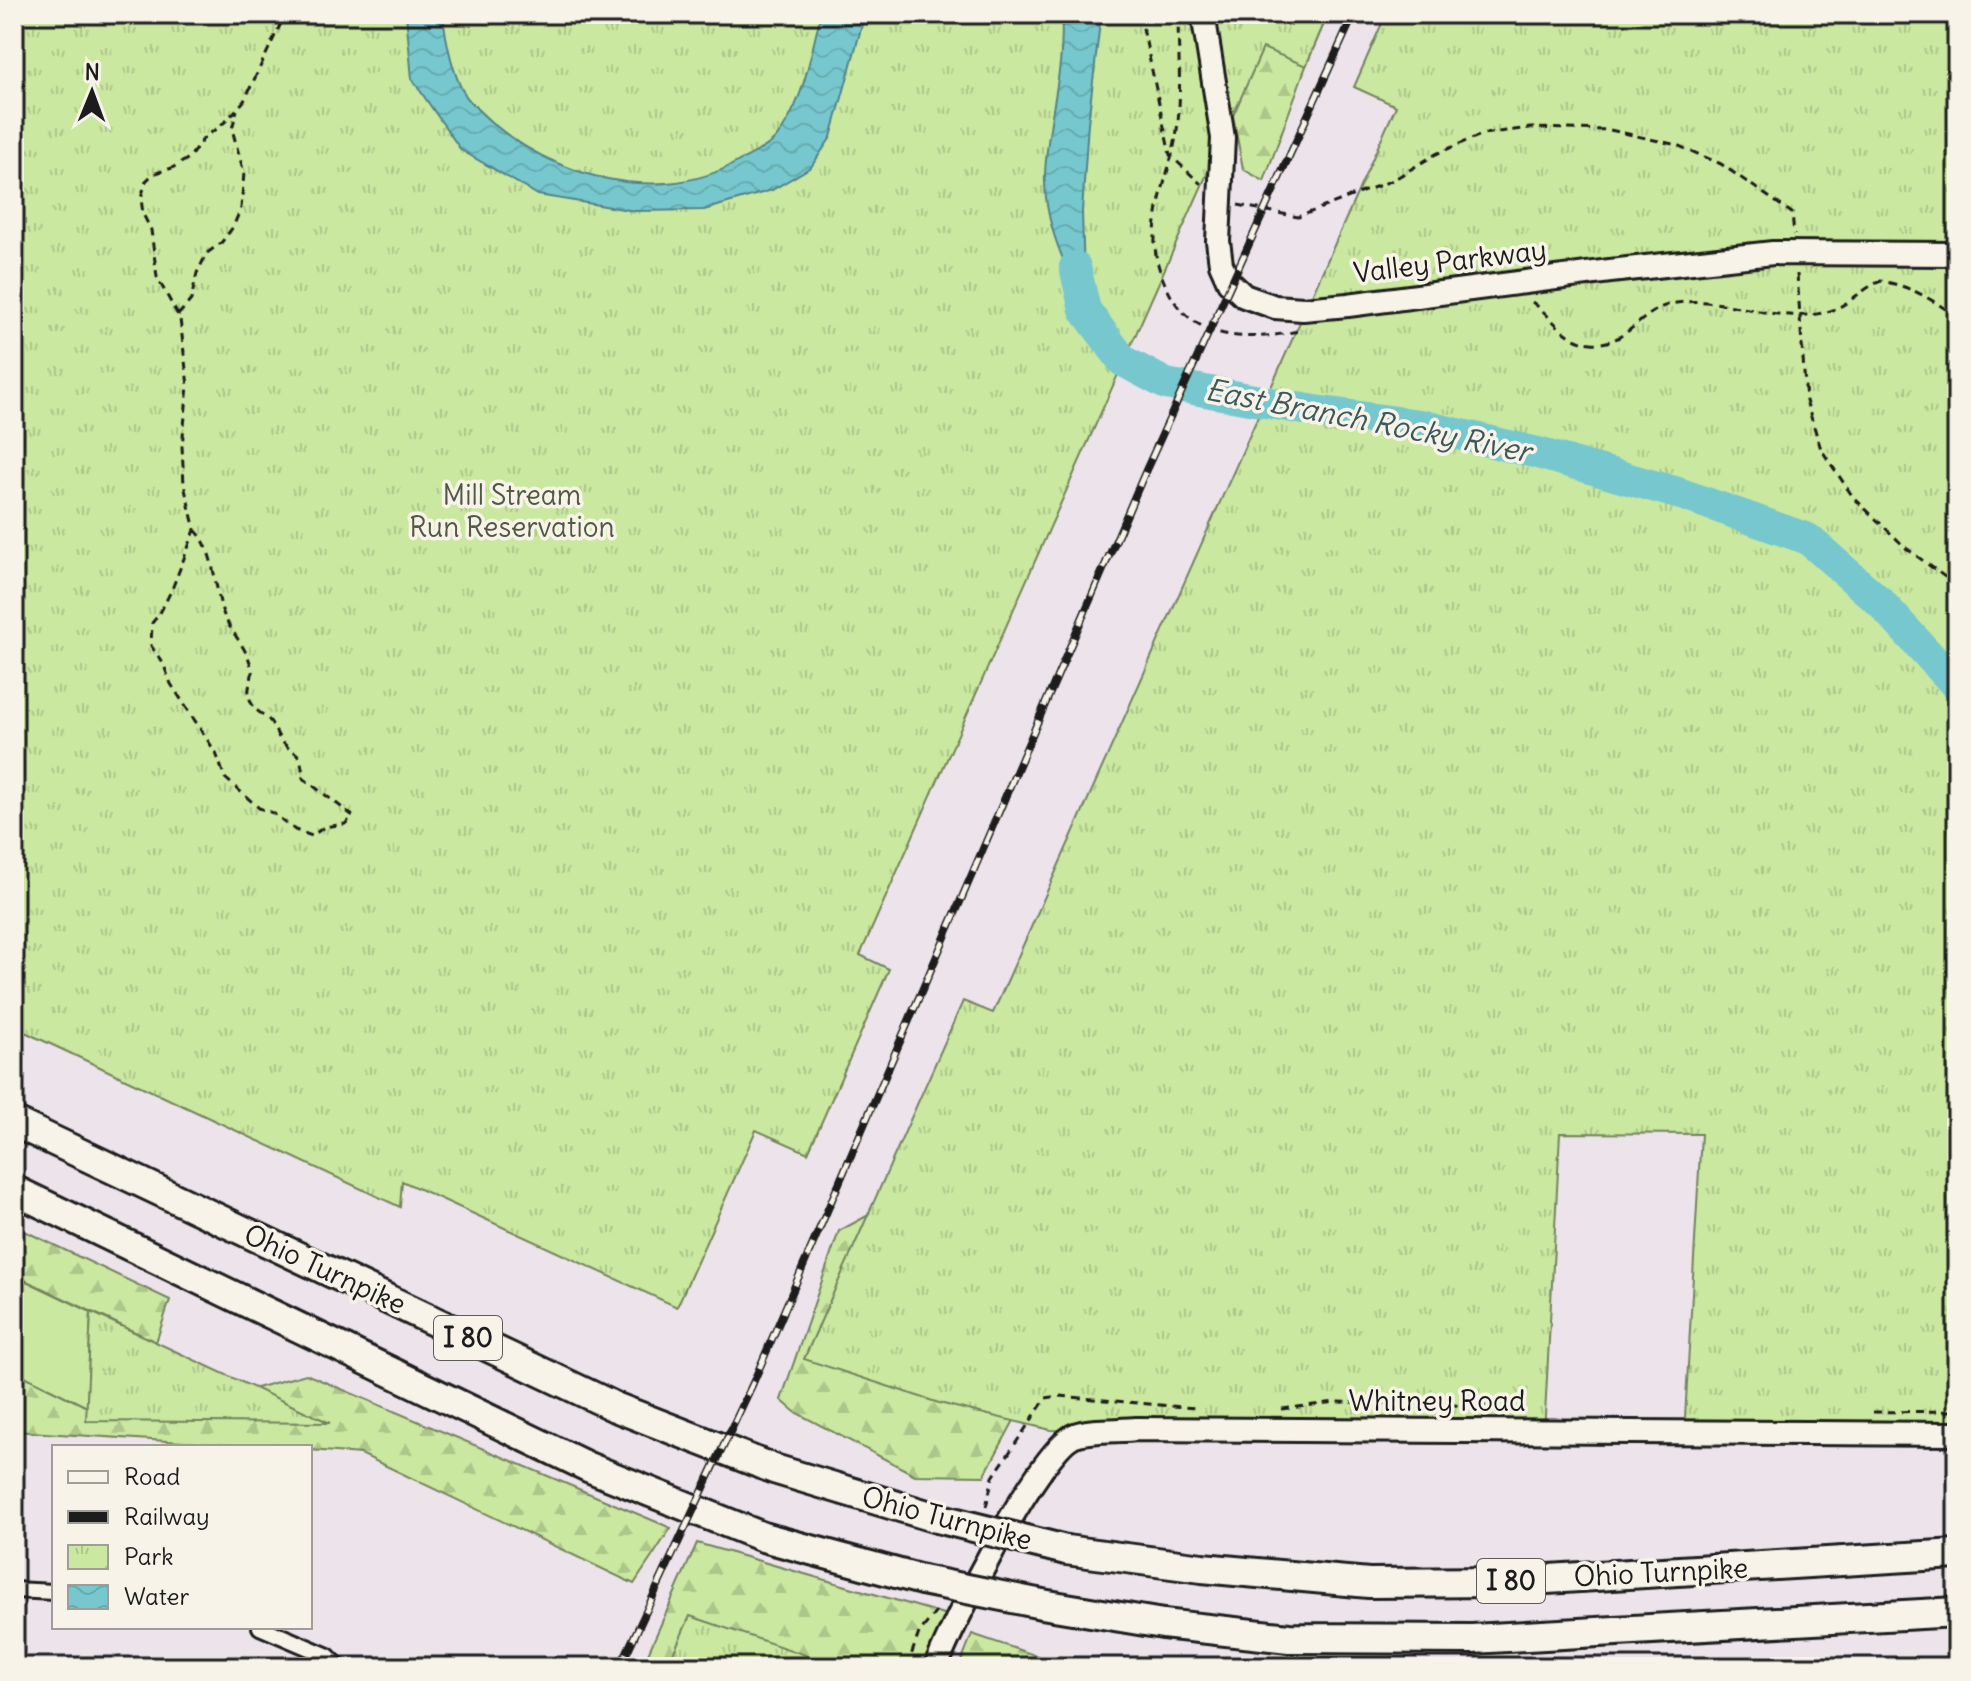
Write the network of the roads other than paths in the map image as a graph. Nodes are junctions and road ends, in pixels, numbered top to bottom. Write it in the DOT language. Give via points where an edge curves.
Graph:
graph roads {
  1 [pos="1203,14"];
  2 [pos="1957,254"];
  3 [pos="14,1122"];
  4 [pos="14,1190"];
  5 [pos="1957,1434"];
  6 [pos="1957,1554"];
  7 [pos="14,1590"];
  8 [pos="52,1592"];
  9 [pos="1957,1612"];
  10 [pos="265,1629"];
  11 [pos="339,1667"];
  12 [pos="936,1667"];
  1 -- 2 [label="street, Valley Parkway" via="1223,138 1221,264 1229,282 1244,296 1275,307 1348,305 1795,253"];
  3 -- 6 [label="highway, Ohio Turnpike / I 80, bridge" via="615,1407 774,1469 1066,1550 1369,1583 1500,1582"];
  4 -- 9 [label="highway, Ohio Turnpike / I 80, bridge" via="588,1467 763,1537 922,1580 1163,1624 1289,1638 1472,1639"];
  5 -- 12 [label="street, Whitney Road" via="1137,1429 1074,1435 1044,1464 985,1563"];
  7 -- 8 [label="street"];
  10 -- 11 [label="street" via="328,1656"];
}
